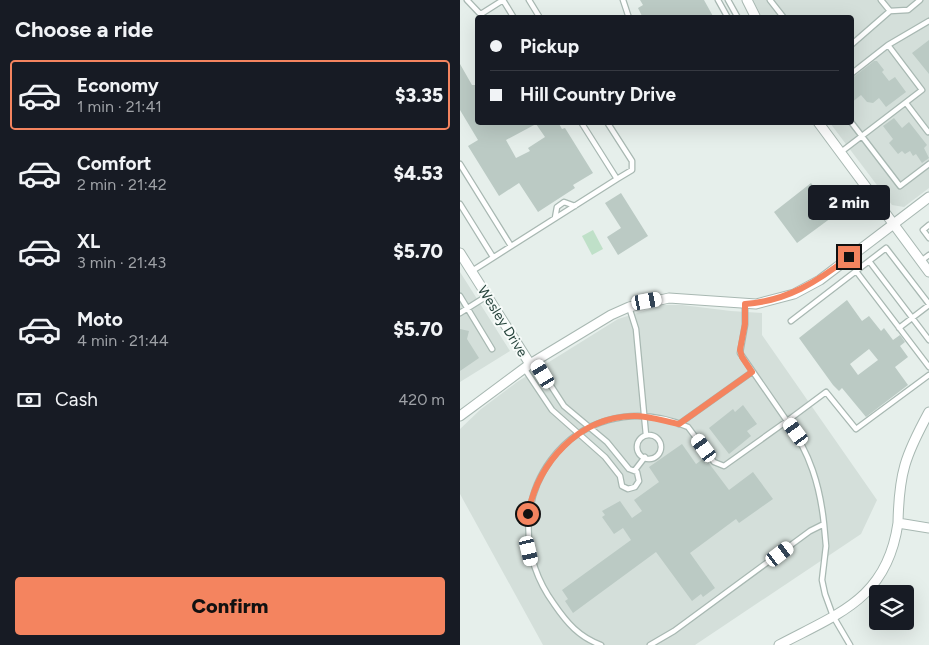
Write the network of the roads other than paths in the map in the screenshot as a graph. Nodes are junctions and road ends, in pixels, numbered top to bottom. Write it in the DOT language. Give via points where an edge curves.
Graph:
graph roads {
  1 [pos="467,0"];
  2 [pos="503,0"];
  3 [pos="529,0"];
  4 [pos="622,0"];
  5 [pos="718,0"];
  6 [pos="728,0"];
  7 [pos="747,0"];
  8 [pos="770,0"];
  9 [pos="881,0"];
  10 [pos="920,0"];
  11 [pos="890,10"];
  12 [pos="482,15"];
  13 [pos="484,15"];
  14 [pos="512,15"];
  15 [pos="538,15"];
  16 [pos="628,15"];
  17 [pos="726,15"];
  18 [pos="736,15"];
  19 [pos="754,15"];
  20 [pos="782,15"];
  21 [pos="929,21"];
  22 [pos="854,42"];
  23 [pos="888,45"];
  24 [pos="854,72"];
  25 [pos="906,103"];
  26 [pos="583,125"];
  27 [pos="609,125"];
  28 [pos="820,125"];
  29 [pos="853,125"];
  30 [pos="928,132"];
  31 [pos="862,136"];
  32 [pos="840,152"];
  33 [pos="460,164"];
  34 [pos="929,164"];
  35 [pos="618,179"];
  36 [pos="929,197"];
  37 [pos="460,204"];
  38 [pos="575,206"];
  39 [pos="555,218"];
  40 [pos="894,224"];
  41 [pos="929,225"];
  42 [pos="929,238"];
  43 [pos="511,246"];
  44 [pos="460,253"];
  45 [pos="929,255"];
  46 [pos="493,257"];
  47 [pos="870,261"];
  48 [pos="921,261"];
  49 [pos="472,271"];
  50 [pos="856,271"];
  51 [pos="929,272"];
  52 [pos="460,296"];
  53 [pos="487,296"];
  54 [pos="745,304"];
  55 [pos="929,305"];
  56 [pos="629,307"];
  57 [pos="468,308"];
  58 [pos="460,313"];
  59 [pos="913,318"];
  60 [pos="791,321"];
  61 [pos="899,328"];
  62 [pos="929,340"];
  63 [pos="492,349"];
  64 [pos="530,365"];
  65 [pos="929,368"];
  66 [pos="752,372"];
  67 [pos="929,375"];
  68 [pos="929,412"];
  69 [pos="460,416"];
  70 [pos="644,417"];
  71 [pos="788,421"];
  72 [pos="679,424"];
  73 [pos="589,428"];
  74 [pos="578,434"];
  75 [pos="646,435"];
  76 [pos="645,458"];
  77 [pos="635,470"];
  78 [pos="898,523"];
  79 [pos="824,524"];
  80 [pos="929,528"];
  81 [pos="833,616"];
  82 [pos="601,645"];
  83 [pos="650,645"];
  84 [pos="778,645"];
  85 [pos="850,645"];
  1 -- 12 [label="lane"];
  2 -- 13 [label="lane"];
  2 -- 14 [label="lane"];
  3 -- 15 [label="lane"];
  4 -- 16 [label="lane"];
  5 -- 17 [label="lane"];
  6 -- 18 [label="lane"];
  7 -- 19 [label="street"];
  8 -- 20 [label="lane"];
  9 -- 11 [label="lane"];
  10 -- 11 [label="lane" via="908,10"];
  11 -- 22 [label="lane"];
  21 -- 23 [label="lane"];
  23 -- 24 [label="lane"];
  23 -- 25 [label="lane" via="922,90"];
  25 -- 30 [label="lane"];
  25 -- 31 [label="lane"];
  26 -- 35 [label="lane"];
  27 -- 35 [label="lane" via="632,161 632,170"];
  28 -- 32 [label="street"];
  29 -- 31 [label="lane"];
  31 -- 32 [label="lane"];
  31 -- 34 [label="lane" via="900,186"];
  32 -- 40 [label="street"];
  33 -- 43 [label="lane"];
  35 -- 38 [label="lane"];
  36 -- 40 [label="street"];
  37 -- 46 [label="lane"];
  38 -- 39 [label="lane"];
  38 -- 39 [label="lane" via="564,202 556,207"];
  39 -- 43 [label="lane"];
  40 -- 48 [label="street"];
  40 -- 54 [label="street" via="806,288 782,298"];
  41 -- 42 [label="lane" via="923,230"];
  43 -- 46 [label="lane"];
  44 -- 49 [label="street, Wesley Drive"];
  45 -- 48 [label="lane"];
  46 -- 49 [label="lane"];
  47 -- 50 [label="lane"];
  47 -- 55 [label="lane" via="886,248"];
  47 -- 59 [label="lane"];
  48 -- 51 [label="street"];
  49 -- 53 [label="street, Wesley Drive"];
  50 -- 60 [label="lane"];
  50 -- 61 [label="lane"];
  52 -- 57 [label="lane"];
  53 -- 57 [label="lane"];
  53 -- 64 [label="street, Wesley Drive"];
  54 -- 56 [label="street" via="669,298"];
  54 -- 66 [label="lane" via="740,350"];
  55 -- 59 [label="lane"];
  56 -- 64 [label="street"];
  56 -- 70 [label="lane" via="636,329"];
  57 -- 58 [label="lane"];
  57 -- 63 [label="lane"];
  59 -- 61 [label="lane"];
  59 -- 62 [label="lane"];
  61 -- 65 [label="lane"];
  64 -- 69 [label="street"];
  64 -- 73 [label="lane"];
  64 -- 74 [label="lane" via="552,410"];
  66 -- 71 [label="lane"];
  66 -- 72 [label="lane"];
  67 -- 71 [label="lane" via="856,429 826,392"];
  68 -- 78 [label="street" via="902,472"];
  70 -- 72 [label="lane"];
  70 -- 73 [label="lane" via="615,419"];
  70 -- 75 [label="lane"];
  71 -- 72 [label="lane" via="724,466 714,462 691,430"];
  71 -- 79 [label="lane" via="804,446 815,473"];
  73 -- 74 [label="lane"];
  73 -- 77 [label="lane" via="614,448 629,468"];
  74 -- 77 [label="lane" via="605,457 625,488 638,484"];
  74 -- 82 [label="lane" via="553,457 539,480 530,505 527,536 534,571 544,590 573,630"];
  75 -- 76 [label="lane" via="638,444 639,452"];
  75 -- 76 [label="lane" via="658,439 661,449 653,458"];
  76 -- 77 [label="lane"];
  78 -- 80 [label="street"];
  78 -- 81 [label="street" via="894,546 881,575 870,590"];
  79 -- 81 [label="lane" via="826,546 822,580"];
  79 -- 83 [label="lane"];
  81 -- 84 [label="street"];
  81 -- 85 [label="lane"];
}
